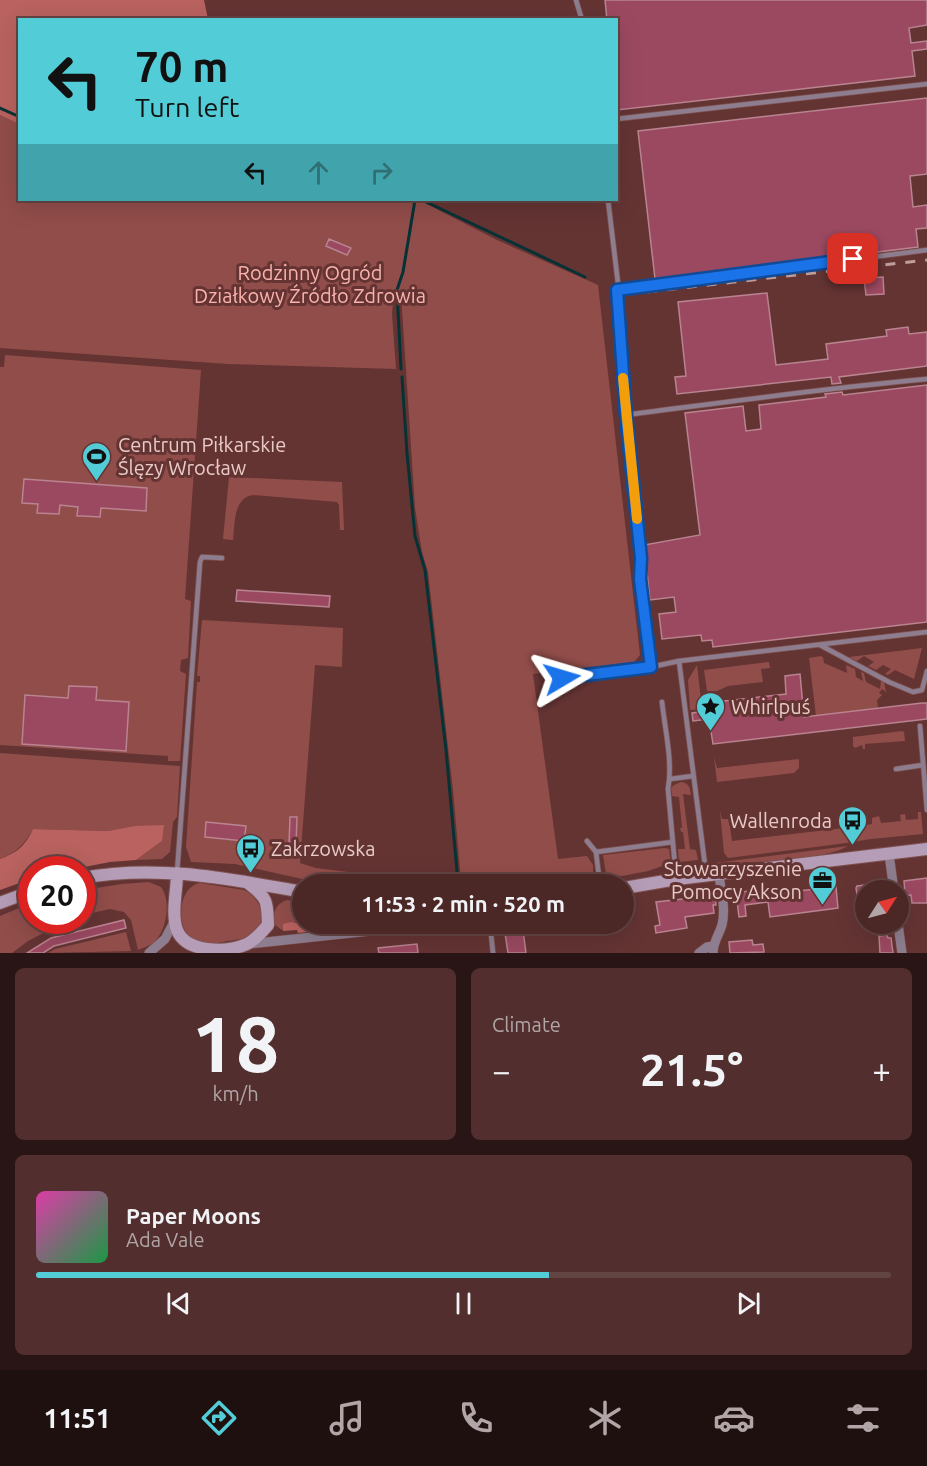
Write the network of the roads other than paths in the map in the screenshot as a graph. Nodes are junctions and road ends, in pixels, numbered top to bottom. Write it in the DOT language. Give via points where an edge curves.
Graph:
graph roads {
  1 [pos="576,0"];
  2 [pos="581,18"];
  3 [pos="927,84"];
  4 [pos="618,119"];
  5 [pos="608,201"];
  6 [pos="927,250"];
  7 [pos="617,290"];
  8 [pos="927,379"];
  9 [pos="626,415"];
  10 [pos="222,558"];
  11 [pos="927,632"];
  12 [pos="820,645"];
  13 [pos="679,661"];
  14 [pos="651,667"];
  15 [pos="927,670"];
  16 [pos="562,678"];
  17 [pos="922,690"];
  18 [pos="927,695"];
  19 [pos="662,702"];
  20 [pos="920,726"];
  21 [pos="923,765"];
  22 [pos="896,769"];
  23 [pos="693,776"];
  24 [pos="670,779"];
  25 [pos="927,809"];
  26 [pos="587,841"];
  27 [pos="673,842"];
  28 [pos="927,849"];
  29 [pos="596,852"];
  30 [pos="889,854"];
  31 [pos="177,873"];
  32 [pos="599,874"];
  33 [pos="713,875"];
  34 [pos="96,876"];
  35 [pos="202,876"];
  36 [pos="677,879"];
  37 [pos="893,880"];
  38 [pos="249,883"];
  39 [pos="634,886"];
  40 [pos="289,890"];
  41 [pos="292,890"];
  42 [pos="176,891"];
  43 [pos="18,896"];
  44 [pos="0,903"];
  45 [pos="267,903"];
  46 [pos="175,920"];
  47 [pos="268,925"];
  48 [pos="340,934"];
  49 [pos="491,934"];
  50 [pos="899,934"];
  51 [pos="283,940"];
  52 [pos="246,945"];
  53 [pos="713,949"];
  54 [pos="211,952"];
  55 [pos="149,953"];
  56 [pos="493,953"];
  57 [pos="699,953"];
  58 [pos="902,953"];
  1 -- 2 [label="lane"];
  3 -- 4 [label="lane"];
  5 -- 7 [label="lane"];
  6 -- 7 [label="lane"];
  7 -- 9 [label="lane"];
  8 -- 9 [label="lane" via="823,388"];
  9 -- 14 [label="lane"];
  10 -- 31 [label="lane" via="202,557 200,562"];
  11 -- 12 [label="lane"];
  12 -- 13 [label="lane"];
  12 -- 17 [label="lane" via="889,682 913,692"];
  13 -- 14 [label="lane"];
  13 -- 23 [label="lane"];
  14 -- 16 [label="lane"];
  15 -- 17 [label="lane"];
  17 -- 18 [label="lane"];
  19 -- 24 [label="lane"];
  20 -- 21 [label="lane"];
  21 -- 22 [label="lane"];
  21 -- 25 [label="lane"];
  23 -- 24 [label="lane"];
  23 -- 33 [label="lane"];
  24 -- 27 [label="lane"];
  26 -- 29 [label="lane"];
  27 -- 29 [label="lane"];
  27 -- 36 [label="lane"];
  28 -- 30 [label="street"];
  29 -- 32 [label="lane"];
  30 -- 33 [label="street"];
  30 -- 37 [label="street"];
  31 -- 34 [label="street"];
  31 -- 35 [label="street"];
  31 -- 42 [label="street"];
  33 -- 36 [label="street"];
  33 -- 53 [label="street" via="723,910"];
  35 -- 38 [label="street"];
  35 -- 42 [label="street"];
  36 -- 39 [label="street"];
  38 -- 40 [label="street"];
  38 -- 45 [label="street"];
  40 -- 41 [label="street"];
  40 -- 45 [label="street"];
  42 -- 46 [label="street"];
  43 -- 44 [label="street"];
  45 -- 47 [label="street"];
  46 -- 54 [label="street" via="183,940"];
  46 -- 55 [label="street" via="162,944"];
  47 -- 51 [label="street"];
  47 -- 52 [label="street"];
  48 -- 51 [label="street"];
  49 -- 56 [label="lane"];
  50 -- 58 [label="street"];
  51 -- 52 [label="street"];
  52 -- 54 [label="street"];
  53 -- 57 [label="street" via="707,947"];
}
